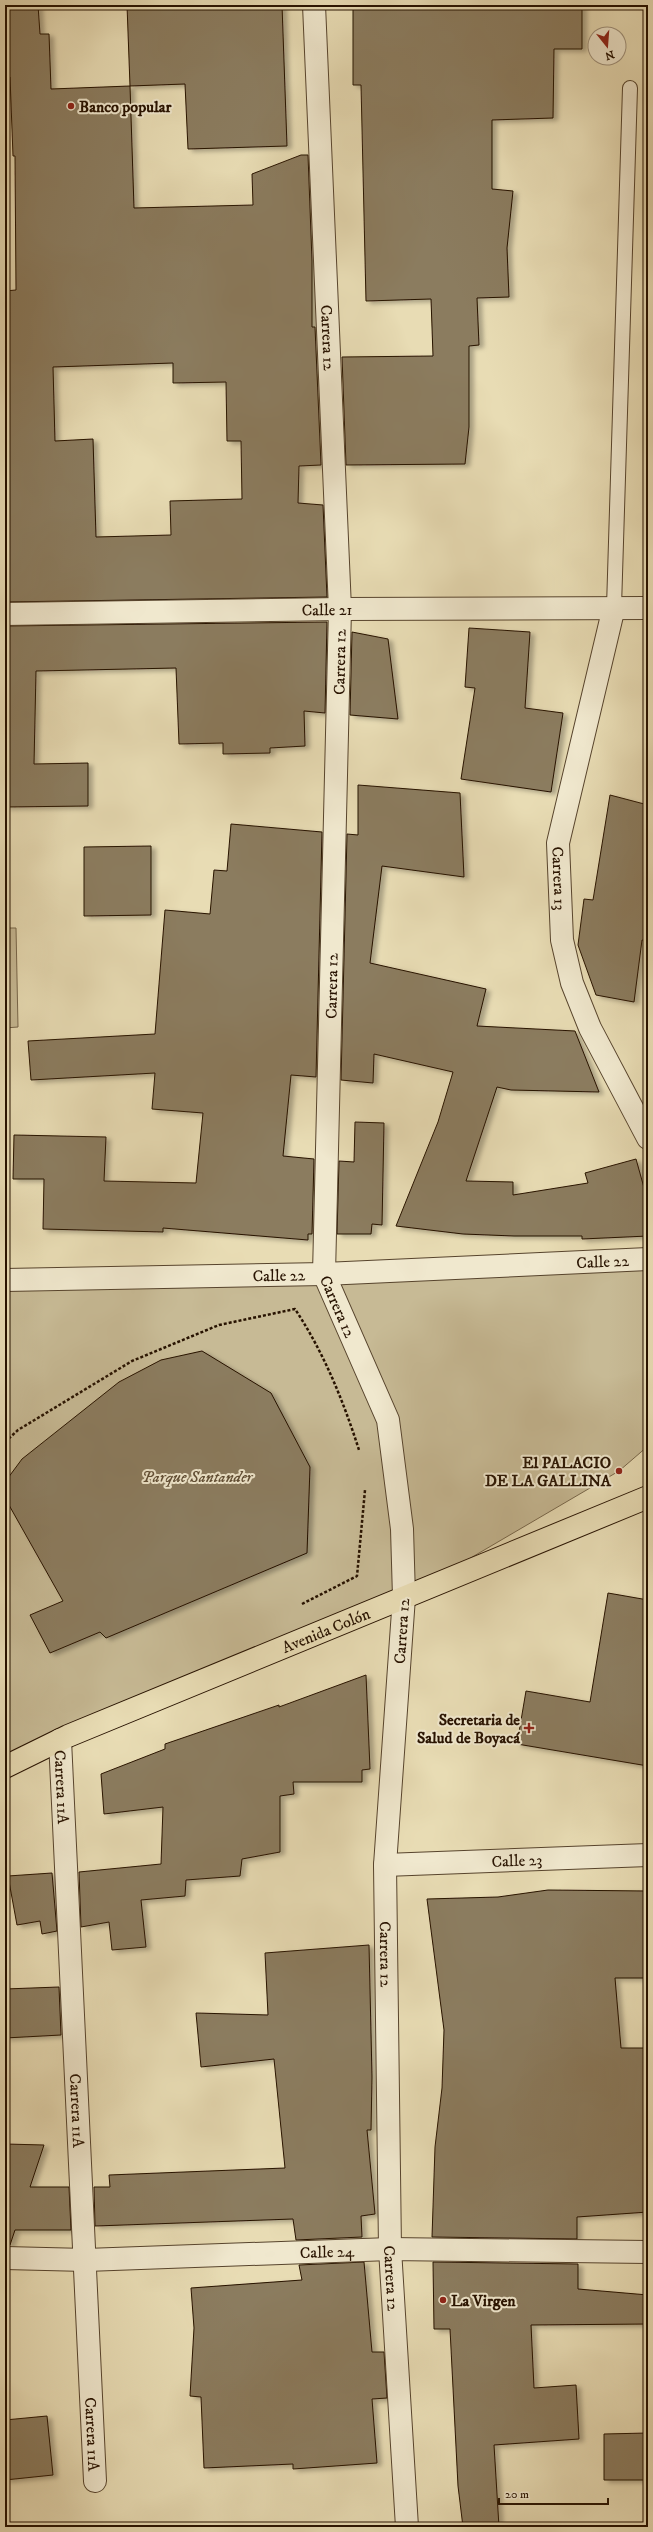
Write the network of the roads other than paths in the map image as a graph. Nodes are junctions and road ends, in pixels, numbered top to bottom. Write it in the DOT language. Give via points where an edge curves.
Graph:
graph roads {
  1 [pos="314,5"];
  2 [pos="630,88"];
  3 [pos="614,607"];
  4 [pos="648,608"];
  5 [pos="340,609"];
  6 [pos="5,614"];
  7 [pos="648,1138"];
  8 [pos="648,1259"];
  9 [pos="324,1274"];
  10 [pos="5,1280"];
  11 [pos="648,1497"];
  12 [pos="404,1597"];
  13 [pos="60,1740"];
  14 [pos="5,1767"];
  15 [pos="648,1854"];
  16 [pos="385,1865"];
  17 [pos="390,2248"];
  18 [pos="648,2252"];
  19 [pos="5,2258"];
  20 [pos="86,2260"];
  21 [pos="95,2481"];
  22 [pos="407,2527"];
  1 -- 5 [label="street, Carrera 12"];
  2 -- 3 [label="lane"];
  3 -- 4 [label="street, Calle 21"];
  3 -- 5 [label="street, Calle 21"];
  3 -- 7 [label="street, Carrera 13" via="558,843 562,940 572,983 590,1028"];
  5 -- 6 [label="street, Calle 21"];
  5 -- 9 [label="street, Carrera 12"];
  8 -- 9 [label="street, Calle 22"];
  9 -- 10 [label="street, Calle 22"];
  9 -- 12 [label="street, Carrera 12" via="388,1420 402,1529"];
  11 -- 12 [label="main road, Avenida Colón"];
  12 -- 13 [label="main road, Avenida Colón"];
  12 -- 16 [label="street, Carrera 12"];
  13 -- 14 [label="main road, Avenida Colón"];
  13 -- 20 [label="street, Carrera 11A"];
  15 -- 16 [label="street, Calle 23"];
  16 -- 17 [label="street, Carrera 12"];
  17 -- 18 [label="street, Calle 24"];
  17 -- 20 [label="street, Calle 24"];
  17 -- 22 [label="street, Carrera 12"];
  19 -- 20 [label="street, Calle 24"];
  20 -- 21 [label="street, Carrera 11A"];
}
